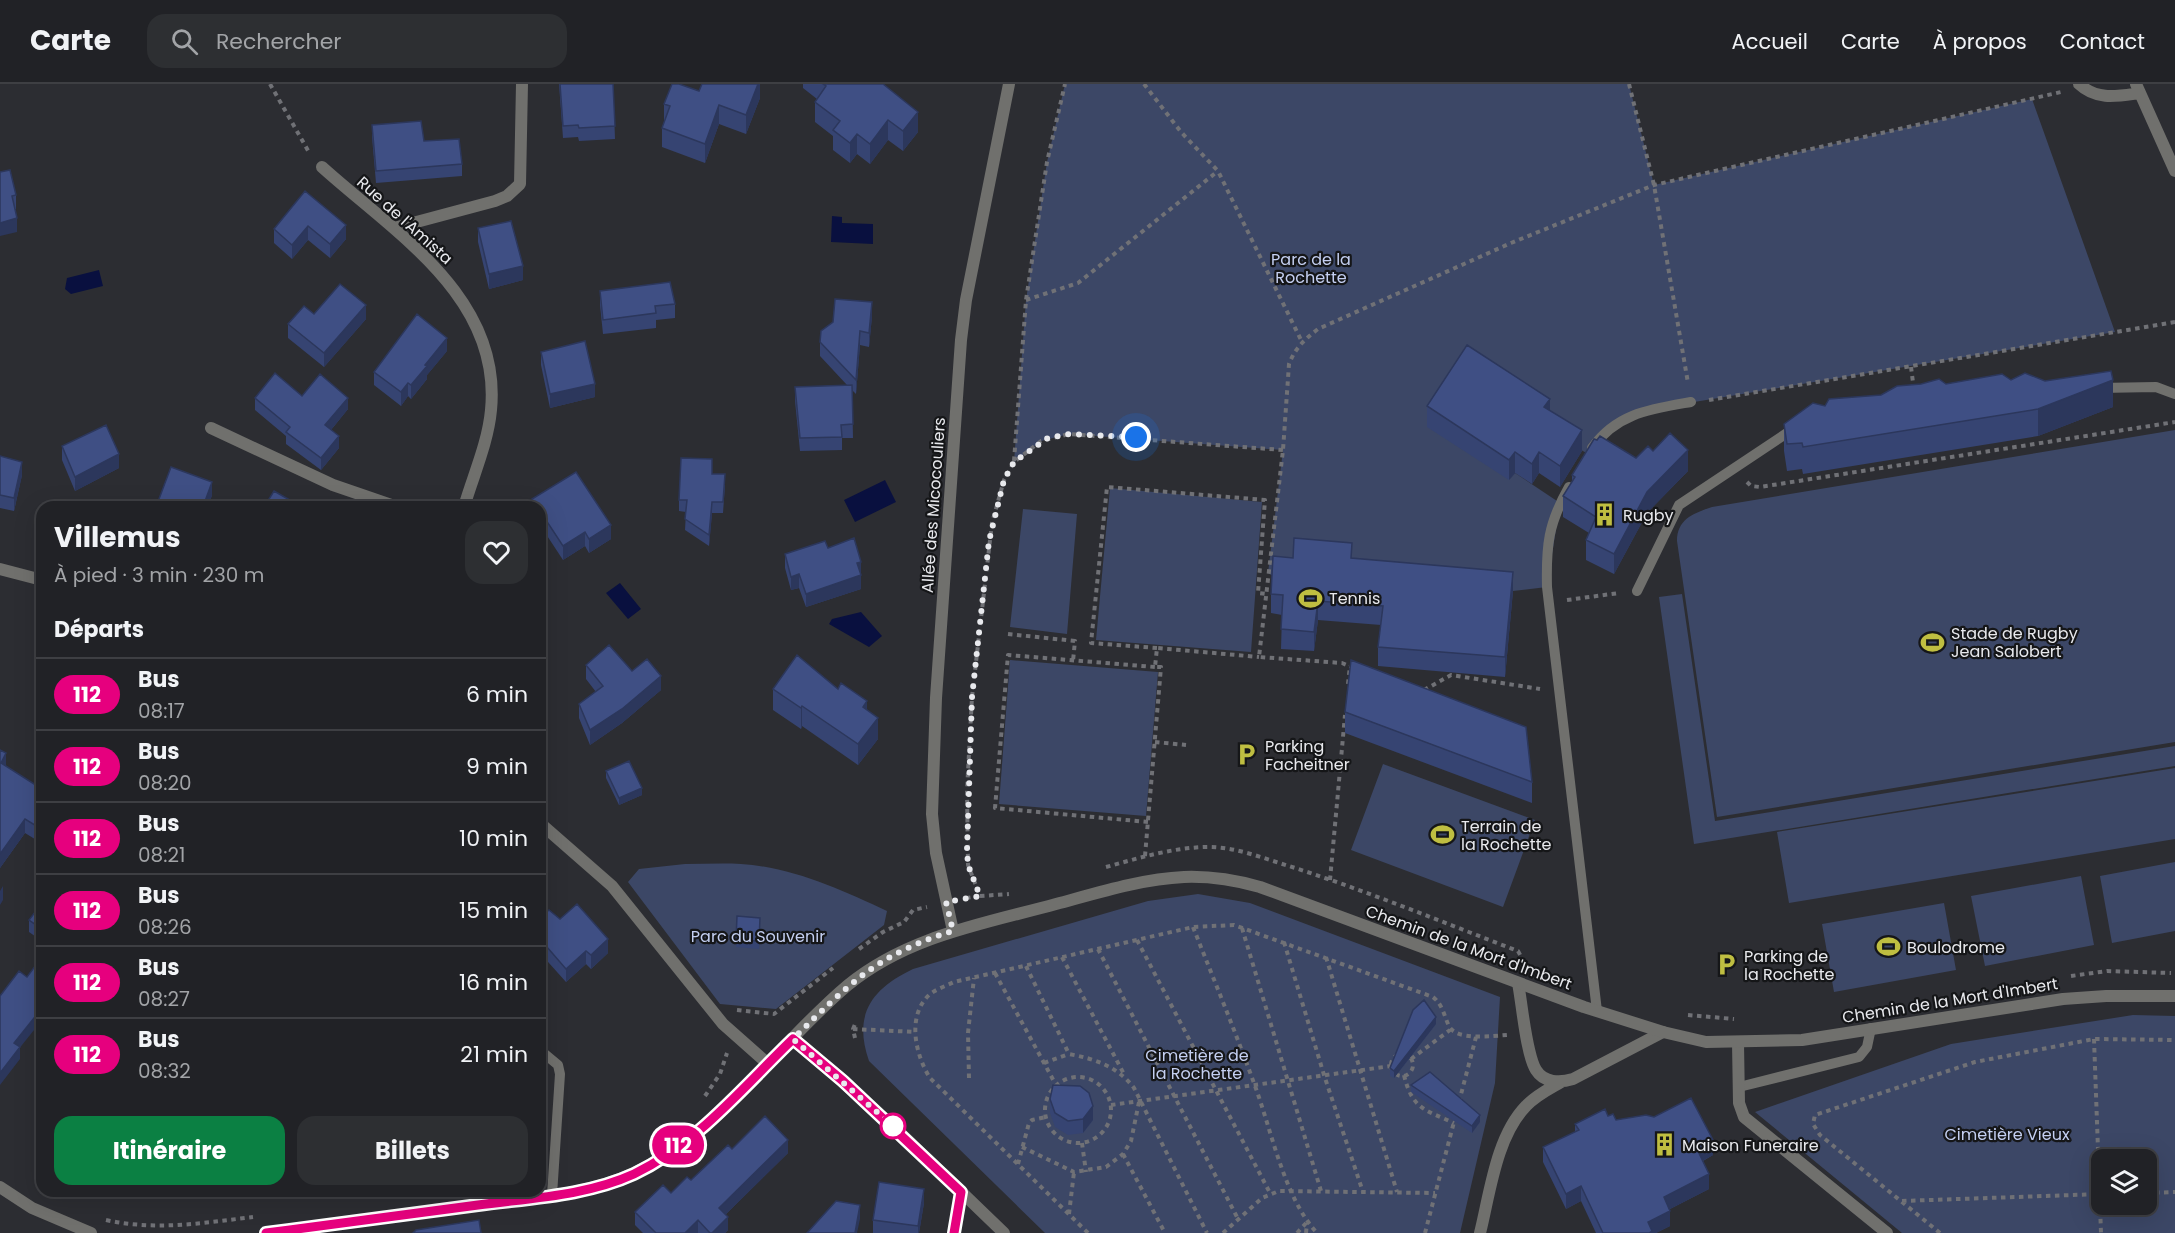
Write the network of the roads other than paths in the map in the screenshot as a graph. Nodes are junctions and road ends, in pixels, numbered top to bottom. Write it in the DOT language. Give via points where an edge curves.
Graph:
graph roads {
  1 [pos="522,84"];
  2 [pos="1009,84"];
  3 [pos="2080,86"];
  4 [pos="2138,88"];
  5 [pos="322,167"];
  6 [pos="2175,171"];
  7 [pos="394,228"];
  8 [pos="2082,389"];
  9 [pos="2175,394"];
  10 [pos="1691,402"];
  11 [pos="1805,423"];
  12 [pos="211,428"];
  13 [pos="1588,454"];
  14 [pos="1577,473"];
  15 [pos="381,501"];
  16 [pos="466,501"];
  17 [pos="0,570"];
  18 [pos="36,579"];
  19 [pos="1637,591"];
  20 [pos="546,828"];
  21 [pos="953,931"];
  22 [pos="1518,983"];
  23 [pos="2175,996"];
  24 [pos="1597,1011"];
  25 [pos="1871,1028"];
  26 [pos="1663,1032"];
  27 [pos="793,1039"];
  28 [pos="1738,1043"];
  29 [pos="546,1055"];
  30 [pos="767,1063"];
  31 [pos="1561,1082"];
  32 [pos="1739,1087"];
  33 [pos="0,1187"];
  34 [pos="961,1192"];
  35 [pos="552,1195"];
  36 [pos="546,1196"];
  37 [pos="537,1197"];
  38 [pos="91,1233"];
  39 [pos="267,1233"];
  40 [pos="954,1233"];
  41 [pos="1004,1233"];
  42 [pos="1480,1233"];
  43 [pos="1887,1233"];
  1 -- 7 [label="street" via="520,184 495,201"];
  2 -- 21 [label="street, Allée des Micocouliers" via="966,300 936,698 933,837"];
  3 -- 4 [label="street" via="2103,97"];
  4 -- 6 [label="street"];
  5 -- 7 [label="street, Rue de l'Amista"];
  7 -- 16 [label="street, Rue de l'Amista" via="463,300 487,354 491,412"];
  8 -- 9 [label="lane" via="2139,386"];
  10 -- 13 [label="lane" via="1623,418 1602,435"];
  11 -- 19 [label="lane" via="1676,509"];
  12 -- 15 [label="street" via="323,480"];
  14 -- 24 [label="lane" via="1554,514 1546,565"];
  17 -- 18 [label="street"];
  20 -- 30 [label="street" via="612,886 708,1007"];
  21 -- 22 [label="street, Chemin de la Mort d'Imbert" via="1134,885 1173,878 1218,878 1272,891"];
  21 -- 27 [label="street, Chemin de la Mort d'Imbert" via="905,948 870,968"];
  22 -- 24 [label="street, Chemin de la Mort d'Imbert"];
  22 -- 31 [label="street" via="1534,1067 1545,1078"];
  23 -- 25 [label="street, Chemin de la Mort d'Imbert" via="2063,999"];
  24 -- 26 [label="street, Chemin de la Mort d'Imbert"];
  25 -- 28 [label="street, Chemin de la Mort d'Imbert" via="1802,1040"];
  25 -- 32 [label="lane" via="1868,1047 1859,1057"];
  26 -- 28 [label="street, Chemin de la Mort d'Imbert"];
  26 -- 31 [label="street"];
  27 -- 30 [label="street, Chemin de la Mort d'Imbert"];
  27 -- 34 [label="street"];
  28 -- 32 [label="street"];
  29 -- 35 [label="lane" via="558,1065 560,1074"];
  30 -- 35 [label="street, Chemin de la Mort d'Imbert" via="704,1125 653,1163 610,1184"];
  31 -- 42 [label="street" via="1527,1105 1512,1127"];
  32 -- 43 [label="street" via="1740,1108 1749,1122"];
  33 -- 38 [label="street" via="42,1214"];
  34 -- 40 [label="street"];
  34 -- 41 [label="street"];
  35 -- 36 [label="street, Chemin de la Mort d'Imbert"];
  37 -- 39 [label="street, Chemin de la Mort d'Imbert"];
}
